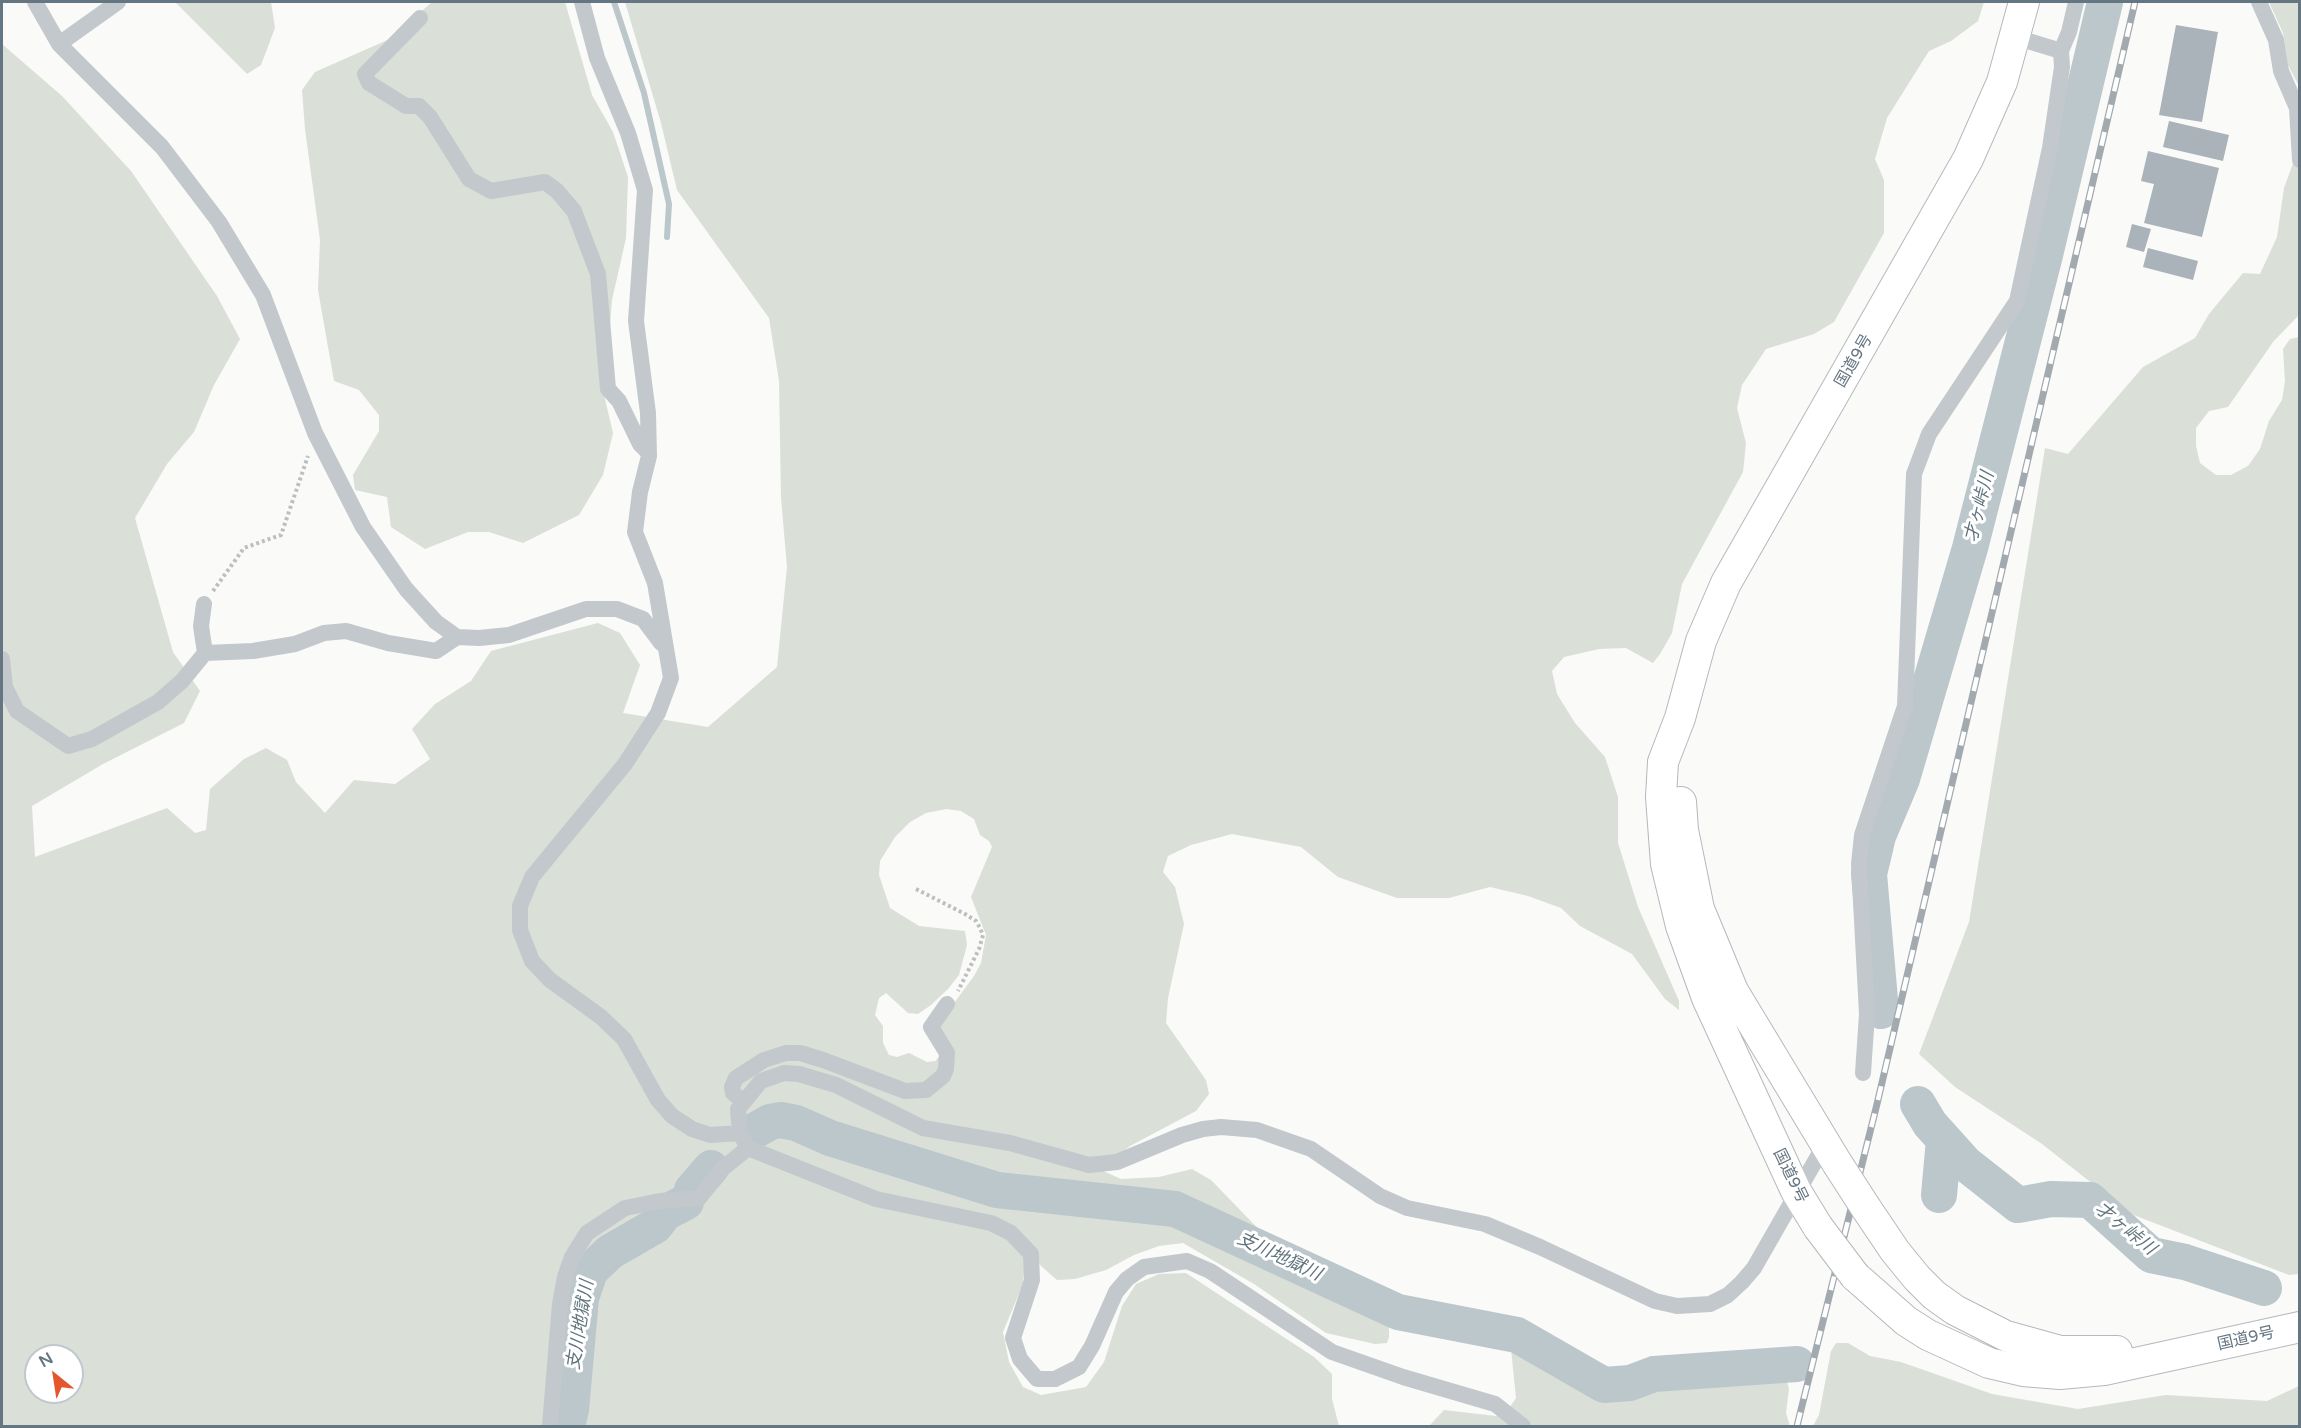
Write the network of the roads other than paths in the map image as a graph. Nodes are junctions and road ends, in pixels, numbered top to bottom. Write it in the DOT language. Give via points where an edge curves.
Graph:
graph roads {
  1 [pos="35,2"];
  2 [pos="118,2"];
  3 [pos="582,2"];
  4 [pos="2024,2"];
  5 [pos="2076,2"];
  6 [pos="2259,2"];
  7 [pos="420,18"];
  8 [pos="2015,37"];
  9 [pos="59,44"];
  10 [pos="2061,51"];
  11 [pos="2300,160"];
  12 [pos="649,453"];
  13 [pos="204,604"];
  14 [pos="458,637"];
  15 [pos="664,646"];
  16 [pos="205,653"];
  17 [pos="2,659"];
  18 [pos="1680,718"];
  19 [pos="947,1004"];
  20 [pos="1863,1072"];
  21 [pos="743,1101"];
  22 [pos="740,1133"];
  23 [pos="748,1148"];
  24 [pos="1831,1153"];
  25 [pos="1796,1191"];
  26 [pos="2300,1327"];
  27 [pos="2192,1352"];
  28 [pos="550,1426"];
  29 [pos="1523,1426"];
  1 -- 9 [label="street"];
  2 -- 9 [label="street"];
  3 -- 12 [label="street" via="597,58 628,133 645,190 636,321"];
  4 -- 8 [label="highway, 国道9号"];
  5 -- 10 [label="street"];
  6 -- 11 [label="street" via="2276,40 2281,71 2297,108"];
  7 -- 12 [label="street" via="365,74 369,83 406,106 419,106 469,179 491,190 545,182 574,211 598,274 608,389"];
  8 -- 10 [label="street"];
  8 -- 18 [label="highway, 国道9号" via="2002,82 1968,159 1726,583 1701,641"];
  9 -- 14 [label="street" via="162,147 219,222 263,295 315,433 363,527 406,589 436,622"];
  10 -- 20 [label="street" via="2050,148 2017,301 1929,434 1914,474 1905,706 1862,835 1859,864 1867,1014"];
  12 -- 15 [label="street" via="636,532 654,583"];
  13 -- 16 [label="street" via="201,626"];
  14 -- 15 [label="street" via="509,635 586,609 617,609 643,619"];
  14 -- 16 [label="street" via="436,651 346,631 253,651"];
  15 -- 22 [label="street" via="671,678 658,713 625,764 532,877 520,906 520,930 532,961 550,980 602,1017 624,1039 658,1100 672,1116 710,1135"];
  16 -- 17 [label="street" via="158,702 92,739 68,746 17,711 5,687"];
  18 -- 24 [label="highway, 国道9号" via="1678,767 1683,830 1699,909 1732,991"];
  18 -- 25 [label="highway, 国道9号" via="1663,762 1661,797 1666,864 1681,926 1707,998"];
  19 -- 21 [label="street" via="931,1027 947,1053 946,1069 926,1090 905,1091 808,1055 786,1053 764,1060 736,1078 733,1094"];
  21 -- 22 [label="street" via="738,1109"];
  21 -- 25 [label="street" via="761,1081 784,1073 799,1074 836,1085 923,1128 1010,1143 1089,1165 1117,1162 1203,1130 1257,1130 1311,1149 1380,1196 1407,1208 1485,1224 1656,1301 1677,1306 1710,1304 1742,1282 1754,1268"];
  22 -- 23 [label="street"];
  23 -- 28 [label="street" via="722,1169 699,1198 625,1208 587,1233 565,1277"];
  23 -- 29 [label="street" via="876,1199 991,1223 1011,1233 1031,1254 1032,1281 1013,1338 1020,1359 1037,1379 1055,1378 1079,1367 1116,1292 1127,1279 1144,1267 1187,1261 1210,1270 1332,1352 1495,1404"];
  24 -- 25 [label="street"];
  24 -- 27 [label="highway, 国道9号, bridge" via="1895,1251 1934,1295 1955,1310 2006,1336 2060,1351"];
  25 -- 27 [label="highway, 国道9号, bridge" via="1855,1276 1906,1321 1989,1363 2060,1374 2104,1370"];
  26 -- 27 [label="highway, 国道9号"];
}
